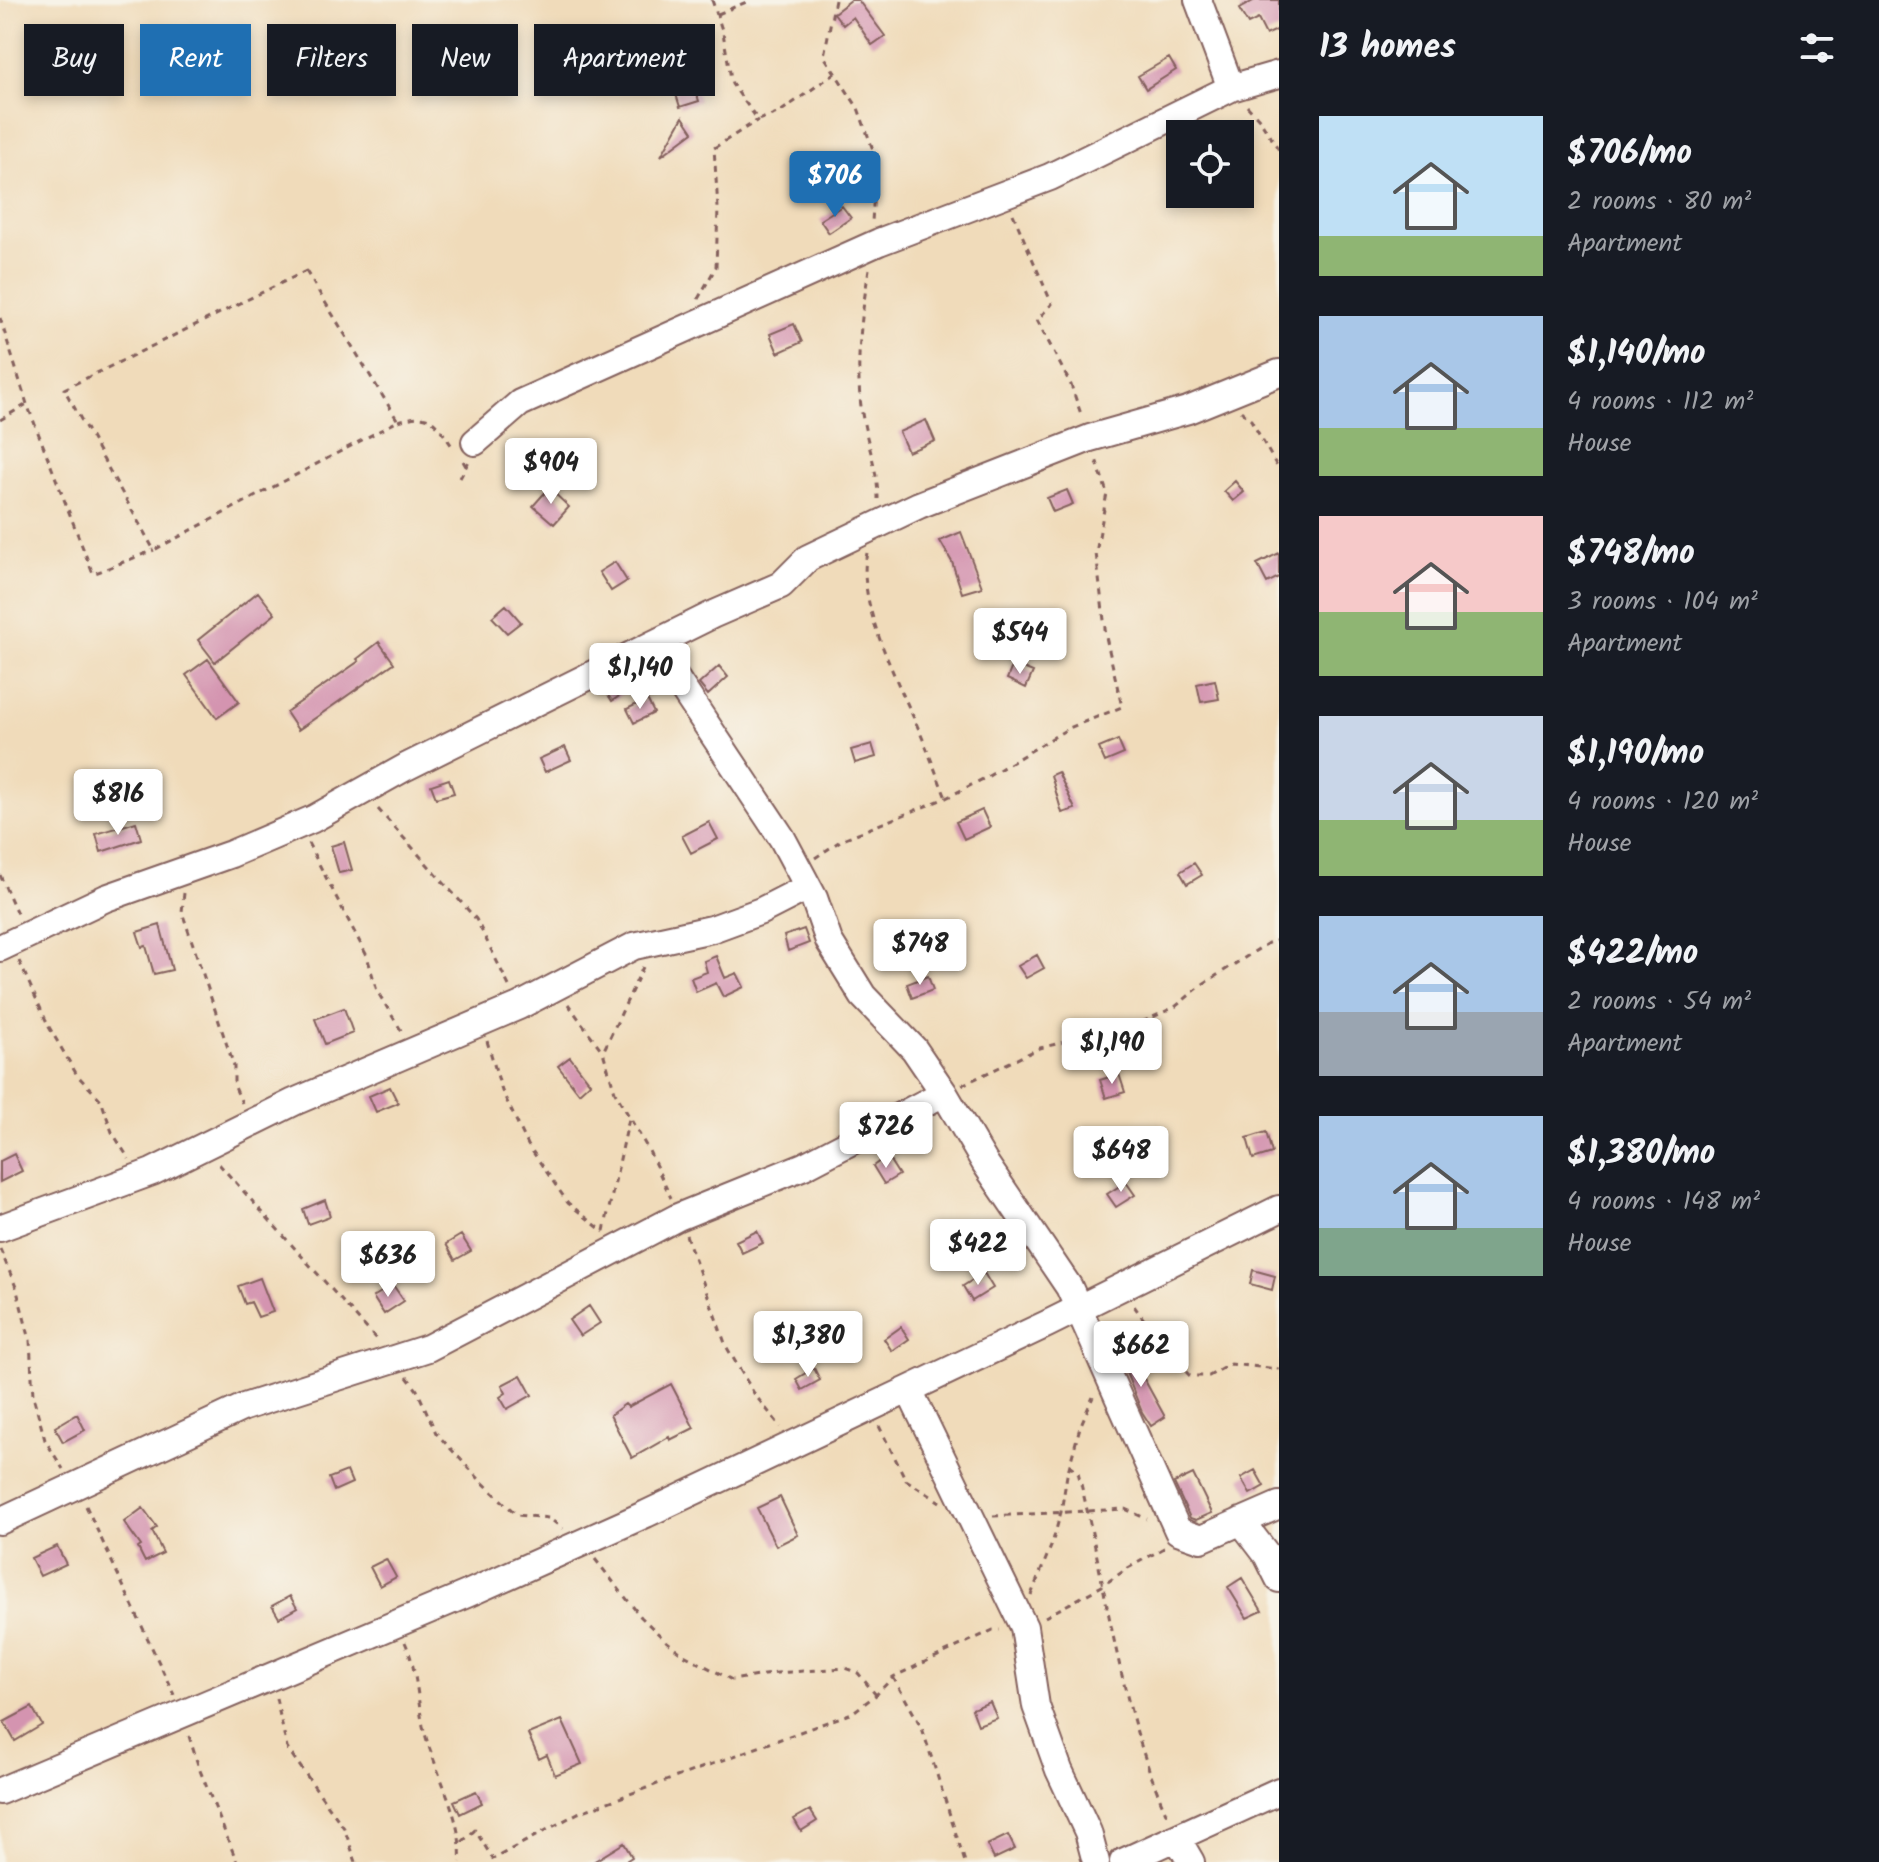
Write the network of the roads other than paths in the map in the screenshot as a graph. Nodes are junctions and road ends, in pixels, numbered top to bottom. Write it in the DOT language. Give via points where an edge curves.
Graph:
graph roads {
  1 [pos="1198,0"];
  2 [pos="1279,74"];
  3 [pos="1231,88"];
  4 [pos="1279,373"];
  5 [pos="475,442"];
  6 [pos="653,644"];
  7 [pos="803,878"];
  8 [pos="11,943"];
  9 [pos="944,1093"];
  10 [pos="1279,1209"];
  11 [pos="0,1228"];
  12 [pos="1078,1308"];
  13 [pos="909,1390"];
  14 [pos="1279,1505"];
  15 [pos="0,1521"];
  16 [pos="1241,1521"];
  17 [pos="1279,1579"];
  18 [pos="0,1791"];
  19 [pos="1279,1791"];
  20 [pos="1177,1838"];
  21 [pos="1096,1862"];
  22 [pos="1123,1862"];
  23 [pos="1191,1862"];
  1 -- 3 [label="street"];
  2 -- 3 [label="street"];
  3 -- 5 [label="street" via="1050,177 872,245 520,403"];
  4 -- 6 [label="street" via="1188,410 1090,438 919,505 808,558 781,585"];
  6 -- 7 [label="street"];
  6 -- 8 [label="street" via="299,825 106,898"];
  7 -- 9 [label="street" via="829,941 863,996 914,1049"];
  7 -- 11 [label="street" via="761,911 712,929 634,946 519,1006 140,1176"];
  9 -- 12 [label="street"];
  9 -- 15 [label="street" via="804,1166 678,1217 428,1348 244,1407"];
  10 -- 12 [label="street"];
  12 -- 13 [label="street"];
  12 -- 16 [label="street" via="1182,1532 1201,1539"];
  13 -- 18 [label="street" via="582,1543"];
  13 -- 21 [label="street" via="1022,1623 1036,1706"];
  14 -- 16 [label="street"];
  16 -- 17 [label="street"];
  19 -- 20 [label="street"];
  20 -- 22 [label="street"];
  20 -- 23 [label="street"];
}
